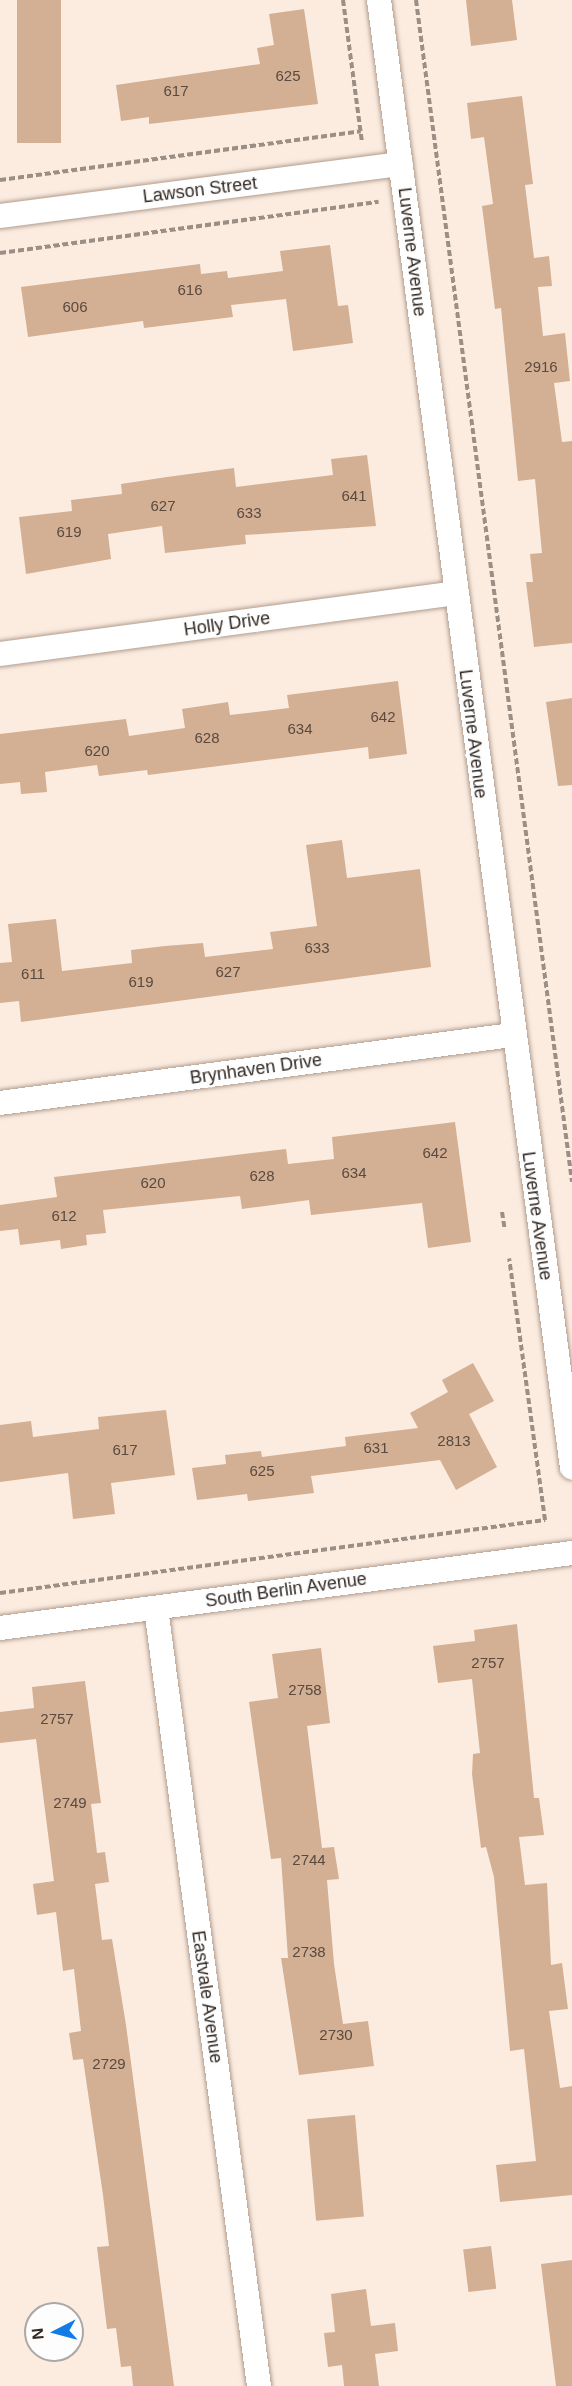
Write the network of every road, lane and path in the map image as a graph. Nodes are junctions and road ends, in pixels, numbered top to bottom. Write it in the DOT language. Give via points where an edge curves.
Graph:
graph roads {
  1 [pos="344,0"];
  2 [pos="379,0"];
  3 [pos="416,0"];
  4 [pos="361,131"];
  5 [pos="401,164"];
  6 [pos="366,168"];
  7 [pos="0,180"];
  8 [pos="442,194"];
  9 [pos="405,198"];
  10 [pos="370,203"];
  11 [pos="0,216"];
  12 [pos="0,253"];
  13 [pos="455,593"];
  14 [pos="0,654"];
  15 [pos="512,1035"];
  16 [pos="0,1103"];
  17 [pos="572,1182"];
  18 [pos="502,1212"];
  19 [pos="505,1230"];
  20 [pos="509,1258"];
  21 [pos="572,1467"];
  22 [pos="572,1553"];
  23 [pos="0,1593"];
  24 [pos="156,1608"];
  25 [pos="0,1628"];
  26 [pos="259,2386"];
  1 -- 4 [label="path"];
  2 -- 5 [label="street, Luverne Avenue"];
  3 -- 8 [label="path"];
  4 -- 6 [label="path"];
  4 -- 7 [label="path"];
  5 -- 6 [label="street, Lawson Street"];
  5 -- 9 [label="street, Luverne Avenue"];
  6 -- 10 [label="path"];
  6 -- 11 [label="street, Lawson Street"];
  8 -- 9 [label="path"];
  8 -- 17 [label="path"];
  9 -- 10 [label="path"];
  9 -- 13 [label="street, Luverne Avenue"];
  10 -- 12 [label="path"];
  13 -- 14 [label="street, Holly Drive"];
  13 -- 15 [label="street, Luverne Avenue"];
  15 -- 16 [label="street, Brynhaven Drive"];
  15 -- 21 [label="street, Luverne Avenue"];
  18 -- 19 [label="path"];
  20 -- 23 [label="path" via="545,1520"];
  22 -- 24 [label="street, South Berlin Avenue"];
  24 -- 25 [label="street, South Berlin Avenue"];
  24 -- 26 [label="street, Eastvale Avenue"];
}
